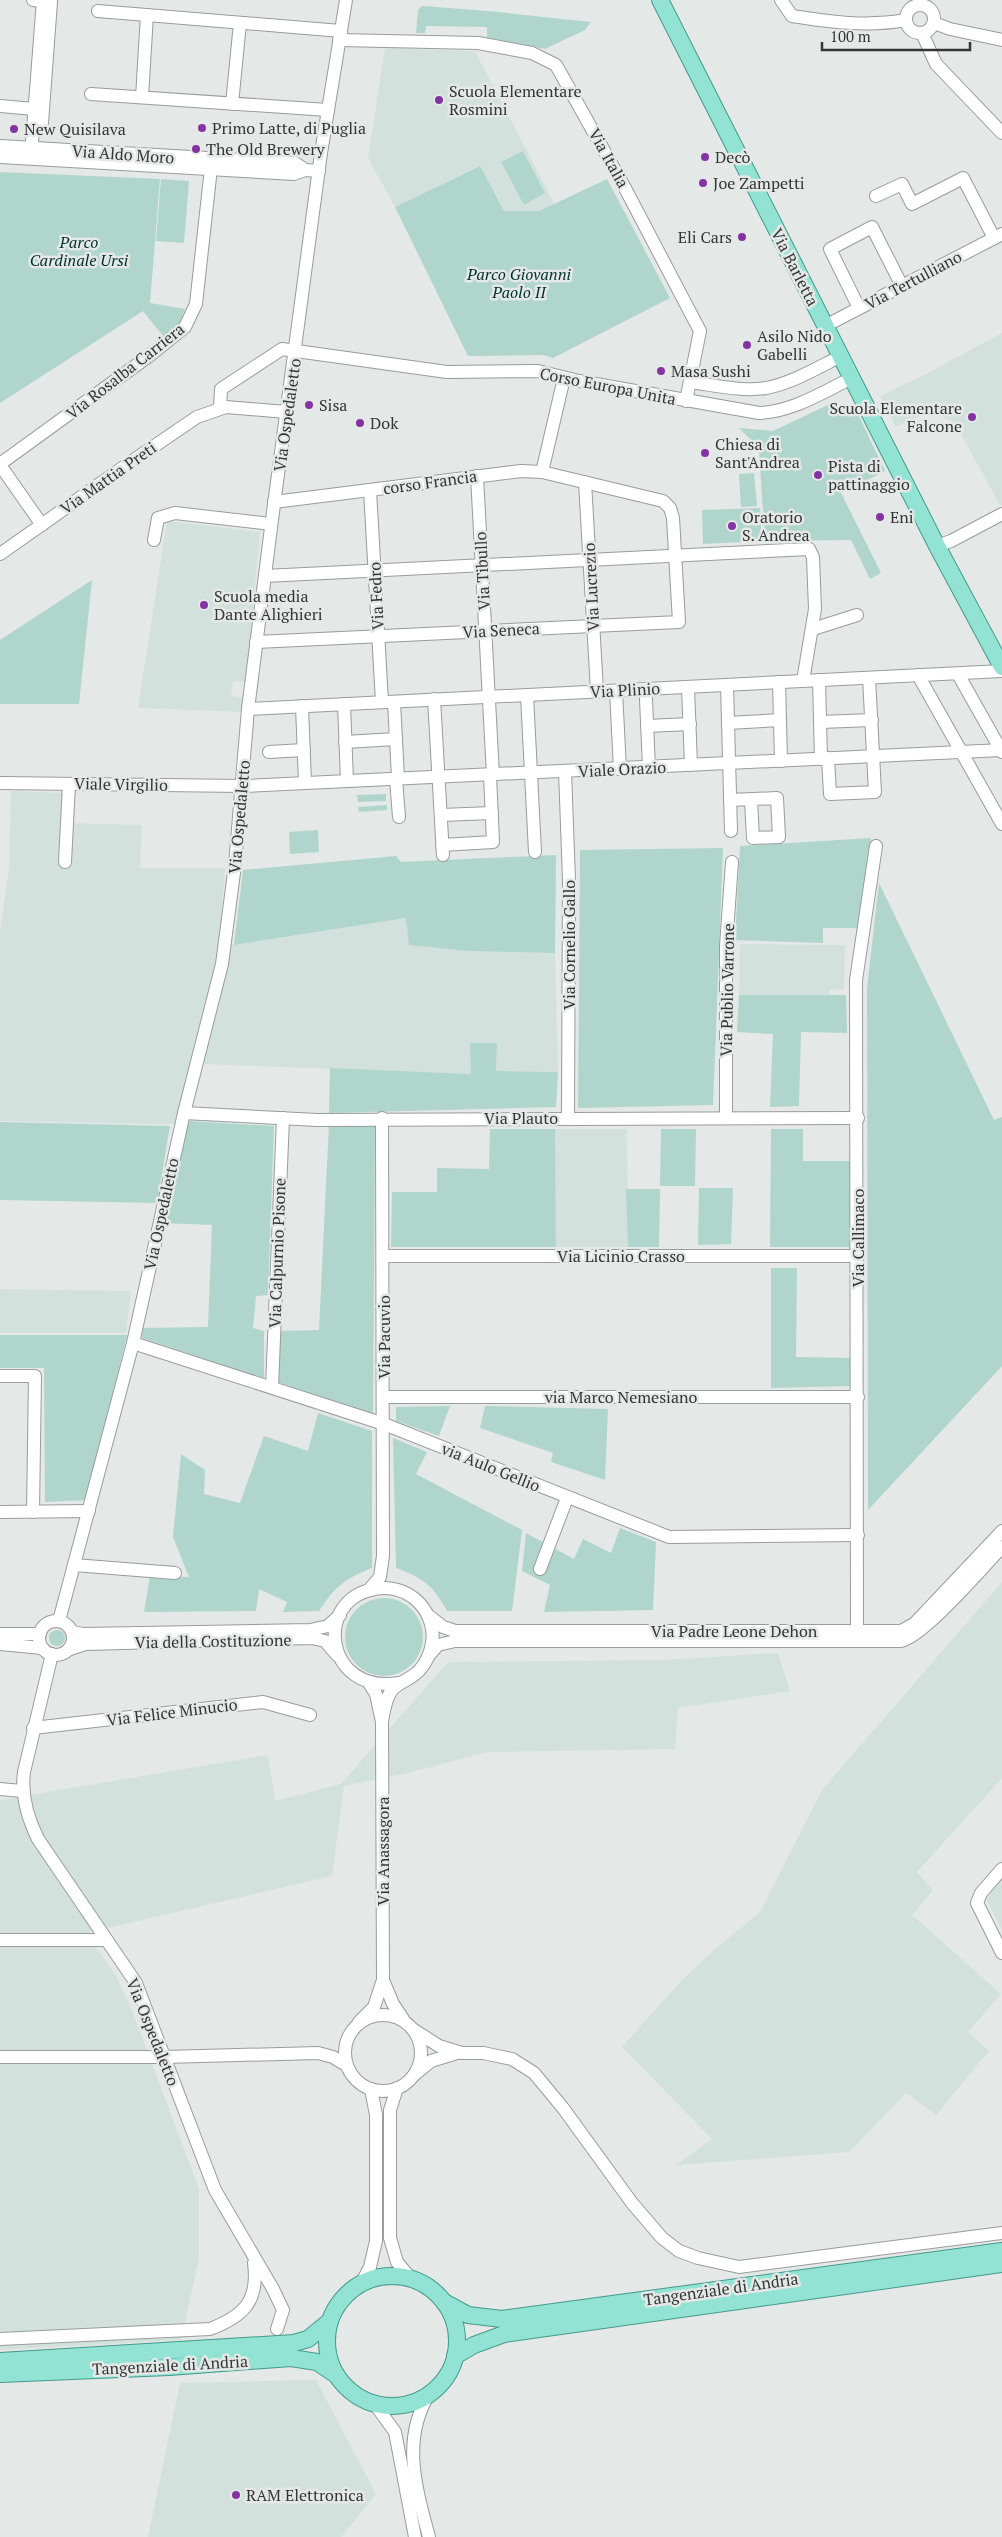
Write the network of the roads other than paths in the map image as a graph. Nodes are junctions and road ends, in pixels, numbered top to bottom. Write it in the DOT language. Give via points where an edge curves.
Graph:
graph roads {
  1 [pos="40,0"];
  2 [pos="346,0"];
  3 [pos="660,0"];
  4 [pos="781,0"];
  5 [pos="907,8"];
  6 [pos="98,11"];
  7 [pos="147,15"];
  8 [pos="240,23"];
  9 [pos="934,23"];
  10 [pos="922,33"];
  11 [pos="340,36"];
  12 [pos="1002,40"];
  13 [pos="91,94"];
  14 [pos="142,97"];
  15 [pos="232,104"];
  16 [pos="0,106"];
  17 [pos="34,109"];
  18 [pos="328,110"];
  19 [pos="33,127"];
  20 [pos="1002,134"];
  21 [pos="0,146"];
  22 [pos="31,154"];
  23 [pos="0,157"];
  24 [pos="212,165"];
  25 [pos="319,171"];
  26 [pos="876,196"];
  27 [pos="998,236"];
  28 [pos="902,286"];
  29 [pos="859,308"];
  30 [pos="825,326"];
  31 [pos="296,350"];
  32 [pos="841,356"];
  33 [pos="564,378"];
  34 [pos="852,378"];
  35 [pos="690,382"];
  36 [pos="686,401"];
  37 [pos="220,408"];
  38 [pos="286,412"];
  39 [pos="0,464"];
  40 [pos="542,472"];
  41 [pos="477,476"];
  42 [pos="585,482"];
  43 [pos="370,490"];
  44 [pos="274,502"];
  45 [pos="1002,514"];
  46 [pos="272,524"];
  47 [pos="42,525"];
  48 [pos="154,540"];
  49 [pos="938,546"];
  50 [pos="0,554"];
  51 [pos="675,555"];
  52 [pos="590,559"];
  53 [pos="482,566"];
  54 [pos="374,572"];
  55 [pos="265,576"];
  56 [pos="857,615"];
  57 [pos="593,625"];
  58 [pos="813,629"];
  59 [pos="486,631"];
  60 [pos="378,636"];
  61 [pos="256,642"];
  62 [pos="1002,667"];
  63 [pos="1002,671"];
  64 [pos="958,674"];
  65 [pos="918,676"];
  66 [pos="870,678"];
  67 [pos="819,680"];
  68 [pos="803,681"];
  69 [pos="779,682"];
  70 [pos="727,685"];
  71 [pos="688,687"];
  72 [pos="616,691"];
  73 [pos="597,692"];
  74 [pos="527,695"];
  75 [pos="489,697"];
  76 [pos="434,699"];
  77 [pos="646,699"];
  78 [pos="388,702"];
  79 [pos="344,704"];
  80 [pos="302,706"];
  81 [pos="248,709"];
  82 [pos="780,720"];
  83 [pos="872,720"];
  84 [pos="820,722"];
  85 [pos="728,723"];
  86 [pos="690,724"];
  87 [pos="647,726"];
  88 [pos="396,739"];
  89 [pos="346,742"];
  90 [pos="304,750"];
  91 [pos="1002,750"];
  92 [pos="269,752"];
  93 [pos="961,752"];
  94 [pos="874,757"];
  95 [pos="824,759"];
  96 [pos="782,761"];
  97 [pos="728,764"];
  98 [pos="691,766"];
  99 [pos="649,768"];
  100 [pos="620,769"];
  101 [pos="565,771"];
  102 [pos="530,773"];
  103 [pos="492,775"];
  104 [pos="439,776"];
  105 [pos="397,778"];
  106 [pos="347,781"];
  107 [pos="0,783"];
  108 [pos="305,783"];
  109 [pos="69,784"];
  110 [pos="243,786"];
  111 [pos="730,800"];
  112 [pos="751,800"];
  113 [pos="492,813"];
  114 [pos="441,815"];
  115 [pos="399,817"];
  116 [pos="1002,824"];
  117 [pos="731,831"];
  118 [pos="876,846"];
  119 [pos="535,852"];
  120 [pos="65,862"];
  121 [pos="732,862"];
  122 [pos="184,1113"];
  123 [pos="283,1118"];
  124 [pos="382,1118"];
  125 [pos="568,1118"];
  126 [pos="726,1118"];
  127 [pos="858,1118"];
  128 [pos="384,1256"];
  129 [pos="858,1256"];
  130 [pos="133,1343"];
  131 [pos="0,1376"];
  132 [pos="272,1387"];
  133 [pos="858,1397"];
  134 [pos="383,1398"];
  135 [pos="384,1424"];
  136 [pos="567,1498"];
  137 [pos="89,1511"];
  138 [pos="0,1512"];
  139 [pos="33,1512"];
  140 [pos="1002,1531"];
  141 [pos="858,1535"];
  142 [pos="1002,1547"];
  143 [pos="383,1556"];
  144 [pos="74,1565"];
  145 [pos="540,1569"];
  146 [pos="175,1573"];
  147 [pos="369,1590"];
  148 [pos="410,1595"];
  149 [pos="340,1615"];
  150 [pos="429,1616"];
  151 [pos="59,1621"];
  152 [pos="857,1630"];
  153 [pos="73,1632"];
  154 [pos="0,1634"];
  155 [pos="40,1634"];
  156 [pos="0,1644"];
  157 [pos="70,1649"];
  158 [pos="47,1651"];
  159 [pos="430,1654"];
  160 [pos="344,1665"];
  161 [pos="399,1683"];
  162 [pos="369,1684"];
  163 [pos="310,1715"];
  164 [pos="382,1722"];
  165 [pos="33,1728"];
  166 [pos="0,1789"];
  167 [pos="22,1791"];
  168 [pos="1002,1869"];
  169 [pos="0,1940"];
  170 [pos="105,1940"];
  171 [pos="1002,1953"];
  172 [pos="383,1980"];
  173 [pos="359,2022"];
  174 [pos="409,2025"];
  175 [pos="346,2042"];
  176 [pos="462,2052"];
  177 [pos="318,2053"];
  178 [pos="0,2057"];
  179 [pos="164,2057"];
  180 [pos="346,2065"];
  181 [pos="414,2074"];
  182 [pos="397,2088"];
  183 [pos="371,2089"];
  184 [pos="1002,2232"];
  185 [pos="1002,2251"];
  186 [pos="253,2258"];
  187 [pos="1002,2264"];
  188 [pos="411,2279"];
  189 [pos="361,2284"];
  190 [pos="444,2302"];
  191 [pos="330,2321"];
  192 [pos="277,2329"];
  193 [pos="0,2339"];
  194 [pos="455,2356"];
  195 [pos="0,2361"];
  196 [pos="0,2374"];
  197 [pos="335,2374"];
  198 [pos="429,2394"];
  199 [pos="374,2403"];
  200 [pos="415,2537"];
  201 [pos="429,2537"];
  1 -- 17 [label="street"];
  1 -- 19 [label="street" via="51,2 42,123"];
  2 -- 11 [label="street, Via Ospedaletto"];
  3 -- 30 [label="main road, Via Barletta"];
  4 -- 5 [label="street" via="792,16 830,22 880,24"];
  5 -- 9 [label="street" via="920,4 930,8"];
  5 -- 10 [label="street" via="911,30"];
  6 -- 7 [label="street, Via Italia"];
  7 -- 8 [label="street, Via Italia"];
  7 -- 14 [label="street"];
  8 -- 11 [label="street, Via Italia"];
  8 -- 15 [label="street"];
  9 -- 10 [label="street" via="932,28"];
  9 -- 12 [label="street"];
  10 -- 20 [label="street" via="936,64"];
  11 -- 18 [label="street, Via Ospedaletto"];
  11 -- 35 [label="street, Via Italia" via="478,42 532,53 556,65 700,331"];
  13 -- 14 [label="street"];
  14 -- 15 [label="street"];
  15 -- 18 [label="street"];
  16 -- 17 [label="street"];
  17 -- 19 [label="street"];
  18 -- 25 [label="street, Via Ospedaletto"];
  19 -- 22 [label="street"];
  21 -- 22 [label="street, Via Aldo Moro"];
  22 -- 23 [label="street, Via Aldo Moro"];
  22 -- 24 [label="street, Via Aldo Moro"];
  24 -- 25 [label="street, Via Aldo Moro" via="295,163 305,170"];
  24 -- 39 [label="street, Via Rosalba Carriera" via="196,304 186,327"];
  25 -- 31 [label="street, Via Ospedaletto"];
  26 -- 27 [label="street" via="902,184 912,204 963,178"];
  27 -- 28 [label="street, Via Tertulliano"];
  28 -- 29 [label="street, Via Tertulliano"];
  28 -- 29 [label="street" via="872,226 830,249"];
  29 -- 30 [label="street, Via Tertulliano"];
  30 -- 32 [label="main road, Via Barletta"];
  31 -- 33 [label="street, Corso Europa Unita" via="447,372 538,371"];
  31 -- 37 [label="street" via="278,349 221,389"];
  31 -- 38 [label="street, Via Ospedaletto"];
  32 -- 34 [label="main road, Via Barletta"];
  32 -- 35 [label="street" via="767,388 742,389"];
  33 -- 36 [label="street, Corso Europa Unita"];
  33 -- 40 [label="street"];
  34 -- 36 [label="street, Corso Europa Unita" via="771,413"];
  34 -- 49 [label="main road, Via Barletta"];
  35 -- 36 [label="street, Via Italia"];
  37 -- 38 [label="street, Via Mattia Preti"];
  37 -- 47 [label="street, Via Mattia Preti" via="184,425"];
  38 -- 44 [label="street, Via Ospedaletto"];
  39 -- 47 [label="street"];
  40 -- 41 [label="street, corso Francia"];
  40 -- 42 [label="street, corso Francia"];
  41 -- 43 [label="street, corso Francia"];
  41 -- 53 [label="street, Via Tibullo"];
  42 -- 51 [label="street, corso Francia" via="663,501 673,518"];
  42 -- 52 [label="street, Via Lucrezio"];
  43 -- 44 [label="street, corso Francia"];
  43 -- 54 [label="street, Via Fedro"];
  44 -- 46 [label="street, Via Ospedaletto"];
  45 -- 49 [label="street"];
  46 -- 48 [label="street" via="175,513 158,518"];
  46 -- 55 [label="street, Via Ospedaletto"];
  47 -- 50 [label="street, Via Mattia Preti"];
  49 -- 62 [label="main road, Via Barletta"];
  51 -- 52 [label="street"];
  51 -- 57 [label="street, Via Seneca" via="679,622"];
  51 -- 58 [label="street" via="809,549 813,557"];
  52 -- 53 [label="street"];
  52 -- 57 [label="street, Via Lucrezio"];
  53 -- 54 [label="street"];
  53 -- 59 [label="street, Via Tibullo"];
  54 -- 55 [label="street"];
  54 -- 60 [label="street, Via Fedro"];
  55 -- 61 [label="street, Via Ospedaletto"];
  56 -- 58 [label="street"];
  57 -- 59 [label="street, Via Seneca"];
  57 -- 73 [label="street, Via Lucrezio"];
  58 -- 68 [label="street"];
  59 -- 60 [label="street, Via Seneca"];
  59 -- 75 [label="street, Via Tibullo"];
  60 -- 61 [label="street, Via Seneca"];
  60 -- 78 [label="street, Via Fedro"];
  61 -- 81 [label="street, Via Ospedaletto"];
  63 -- 64 [label="street, Via Plinio"];
  64 -- 65 [label="street, Via Plinio"];
  64 -- 91 [label="street"];
  65 -- 66 [label="street, Via Plinio"];
  65 -- 93 [label="street"];
  66 -- 67 [label="street, Via Plinio"];
  66 -- 83 [label="street"];
  67 -- 68 [label="street, Via Plinio"];
  67 -- 84 [label="street"];
  68 -- 69 [label="street, Via Plinio"];
  69 -- 70 [label="street, Via Plinio"];
  69 -- 82 [label="street"];
  70 -- 71 [label="street, Via Plinio"];
  70 -- 85 [label="street"];
  71 -- 72 [label="street, Via Plinio"];
  71 -- 86 [label="street"];
  72 -- 73 [label="street, Via Plinio"];
  72 -- 100 [label="street"];
  73 -- 74 [label="street, Via Plinio"];
  74 -- 75 [label="street, Via Plinio"];
  74 -- 102 [label="street"];
  75 -- 76 [label="street, Via Plinio"];
  75 -- 103 [label="street, Via Tibullo"];
  76 -- 78 [label="street, Via Plinio"];
  76 -- 104 [label="street"];
  77 -- 87 [label="street"];
  78 -- 79 [label="street, Via Plinio"];
  78 -- 88 [label="street, Via Fedro"];
  79 -- 80 [label="street, Via Plinio"];
  79 -- 89 [label="street"];
  80 -- 81 [label="street, Via Plinio"];
  80 -- 90 [label="street"];
  81 -- 110 [label="street, Via Ospedaletto"];
  82 -- 85 [label="street"];
  82 -- 96 [label="street"];
  83 -- 84 [label="street"];
  83 -- 94 [label="street"];
  84 -- 95 [label="street"];
  85 -- 97 [label="street"];
  86 -- 87 [label="street"];
  86 -- 98 [label="street"];
  87 -- 99 [label="street"];
  88 -- 89 [label="street"];
  88 -- 105 [label="street, Via Fedro"];
  89 -- 106 [label="street"];
  90 -- 92 [label="street"];
  90 -- 108 [label="street"];
  91 -- 93 [label="street, Viale Orazio"];
  93 -- 94 [label="street, Viale Orazio"];
  93 -- 116 [label="street"];
  94 -- 95 [label="street, Viale Orazio"];
  94 -- 95 [label="street" via="875,792 830,794"];
  95 -- 96 [label="street, Viale Orazio"];
  96 -- 97 [label="street, Viale Orazio"];
  97 -- 98 [label="street, Viale Orazio"];
  97 -- 111 [label="street"];
  98 -- 99 [label="street, Viale Orazio"];
  99 -- 100 [label="street, Viale Orazio"];
  100 -- 101 [label="street, Viale Orazio"];
  101 -- 102 [label="street, Viale Orazio"];
  101 -- 125 [label="street, Via Cornelio Gallo" via="569,880"];
  102 -- 103 [label="street, Viale Orazio"];
  102 -- 119 [label="street"];
  103 -- 104 [label="street, Viale Orazio"];
  103 -- 113 [label="street, Via Tibullo"];
  104 -- 105 [label="street, Viale Orazio"];
  104 -- 114 [label="street"];
  105 -- 106 [label="street, Viale Orazio"];
  105 -- 115 [label="street, Via Fedro"];
  106 -- 108 [label="street, Viale Orazio"];
  107 -- 109 [label="street, Viale Virgilio"];
  108 -- 110 [label="street, Viale Orazio"];
  109 -- 110 [label="street, Viale Virgilio"];
  109 -- 120 [label="street"];
  110 -- 122 [label="street, Via Ospedaletto" via="222,964"];
  111 -- 112 [label="street"];
  111 -- 117 [label="street"];
  113 -- 114 [label="street"];
  113 -- 114 [label="street, Via Tibullo" via="493,842 443,850"];
  118 -- 127 [label="street, Via Callimaco" via="856,980"];
  121 -- 126 [label="street, Via Publio Varrone" via="726,946"];
  122 -- 123 [label="street, Via Plauto"];
  122 -- 130 [label="street, Via Ospedaletto"];
  123 -- 124 [label="street, Via Plauto"];
  123 -- 132 [label="street, Via Calpurnio Pisone"];
  124 -- 125 [label="street, Via Plauto"];
  124 -- 128 [label="street, Via Pacuvio"];
  125 -- 126 [label="street, Via Plauto"];
  126 -- 127 [label="street, Via Plauto"];
  127 -- 129 [label="street, Via Callimaco"];
  128 -- 129 [label="street, Via Licinio Crasso"];
  128 -- 134 [label="street, Via Pacuvio"];
  129 -- 133 [label="street, Via Callimaco"];
  130 -- 132 [label="street, via Aulo Gellio"];
  130 -- 137 [label="street, Via Ospedaletto"];
  131 -- 139 [label="street" via="35,1376"];
  132 -- 135 [label="street, via Aulo Gellio"];
  133 -- 134 [label="street, via Marco Nemesiano"];
  133 -- 141 [label="street, Via Callimaco"];
  134 -- 135 [label="street, Via Pacuvio"];
  135 -- 136 [label="street, via Aulo Gellio"];
  135 -- 143 [label="street, Via Pacuvio"];
  136 -- 141 [label="street, via Aulo Gellio" via="669,1537"];
  136 -- 145 [label="street"];
  137 -- 139 [label="street"];
  137 -- 144 [label="street, Via Ospedaletto"];
  138 -- 139 [label="street"];
  140 -- 152 [label="street, Via Padre Leone Dehon" via="908,1628 892,1632"];
  141 -- 152 [label="street, Via Callimaco"];
  142 -- 159 [label="street, Via Padre Leone Dehon" via="924,1628 901,1642 455,1641 438,1645"];
  143 -- 147 [label="street, Via Pacuvio" via="380,1577"];
  143 -- 148 [label="street, Via Pacuvio" via="389,1581"];
  144 -- 146 [label="street"];
  144 -- 151 [label="street, Via Ospedaletto"];
  147 -- 148 [label="street, Via della Costituzione" via="396,1589"];
  147 -- 149 [label="street, Via della Costituzione" via="347,1604"];
  148 -- 150 [label="street"];
  149 -- 153 [label="street, Via della Costituzione" via="328,1626 310,1630"];
  149 -- 160 [label="street" via="335,1640"];
  150 -- 152 [label="street, Via Padre Leone Dehon" via="443,1627 455,1631"];
  150 -- 159 [label="street" via="433,1641"];
  151 -- 153 [label="street"];
  151 -- 155 [label="street" via="48,1623"];
  153 -- 157 [label="street"];
  154 -- 155 [label="street"];
  155 -- 158 [label="street"];
  156 -- 158 [label="street, Via della Costituzione"];
  157 -- 158 [label="street, Via della Costituzione" via="60,1655"];
  157 -- 160 [label="street, Via della Costituzione" via="86,1644 312,1638 325,1641"];
  158 -- 165 [label="street, Via Ospedaletto"];
  159 -- 161 [label="street" via="417,1672"];
  160 -- 162 [label="street, Via della Costituzione"];
  161 -- 162 [label="street"];
  161 -- 164 [label="street, Via Anassagora" via="387,1700"];
  162 -- 164 [label="street, Via Anassagora" via="376,1694"];
  163 -- 165 [label="street, Via Felice Minucio" via="263,1702"];
  164 -- 172 [label="street, Via Anassagora"];
  165 -- 167 [label="street, Via Ospedaletto"];
  166 -- 167 [label="street"];
  167 -- 170 [label="street, Via Ospedaletto" via="30,1823 38,1839"];
  168 -- 171 [label="street" via="977,1903"];
  169 -- 170 [label="street"];
  170 -- 179 [label="street, Via Ospedaletto" via="136,1983"];
  172 -- 173 [label="street, Via Anassagora" via="374,2007"];
  172 -- 174 [label="street, Via Anassagora" via="396,2009"];
  173 -- 174 [label="street" via="382,2014 394,2016"];
  173 -- 175 [label="street"];
  174 -- 176 [label="street" via="431,2043"];
  174 -- 181 [label="street" via="419,2041 421,2053"];
  175 -- 177 [label="street"];
  175 -- 180 [label="street"];
  176 -- 181 [label="street" via="431,2061"];
  176 -- 184 [label="street" via="512,2059 534,2073 650,2226 679,2251 698,2258 739,2267"];
  177 -- 179 [label="street"];
  177 -- 180 [label="street"];
  178 -- 179 [label="street"];
  179 -- 186 [label="street, Via Ospedaletto" via="215,2190"];
  180 -- 183 [label="street" via="360,2084"];
  181 -- 182 [label="street"];
  182 -- 183 [label="street"];
  182 -- 188 [label="street" via="390,2110 390,2238 397,2262"];
  183 -- 189 [label="street" via="376,2115 376,2241 370,2267"];
  185 -- 190 [label="main road, Tangenziale di Andria" via="502,2319 468,2315"];
  186 -- 192 [label="street, Via Ospedaletto" via="282,2310"];
  186 -- 193 [label="street" via="256,2278 246,2308 231,2321 210,2329"];
  187 -- 194 [label="main road, Tangenziale di Andria" via="504,2334"];
  188 -- 189 [label="main road, Tangenziale di Andria" via="385,2276"];
  188 -- 190 [label="main road, Tangenziale di Andria" via="429,2288"];
  189 -- 191 [label="main road, Tangenziale di Andria" via="342,2300"];
  190 -- 194 [label="main road, Tangenziale di Andria" via="455,2328"];
  191 -- 195 [label="main road, Tangenziale di Andria" via="308,2339 294,2343"];
  191 -- 197 [label="main road, Tangenziale di Andria" via="327,2348"];
  194 -- 198 [label="main road, Tangenziale di Andria" via="449,2370"];
  196 -- 197 [label="main road, Tangenziale di Andria" via="291,2358 317,2362"];
  197 -- 199 [label="main road, Tangenziale di Andria" via="352,2392"];
  198 -- 199 [label="main road, Tangenziale di Andria" via="402,2405"];
  198 -- 201 [label="street" via="416,2419 412,2439"];
  199 -- 200 [label="street" via="395,2432"];
}
